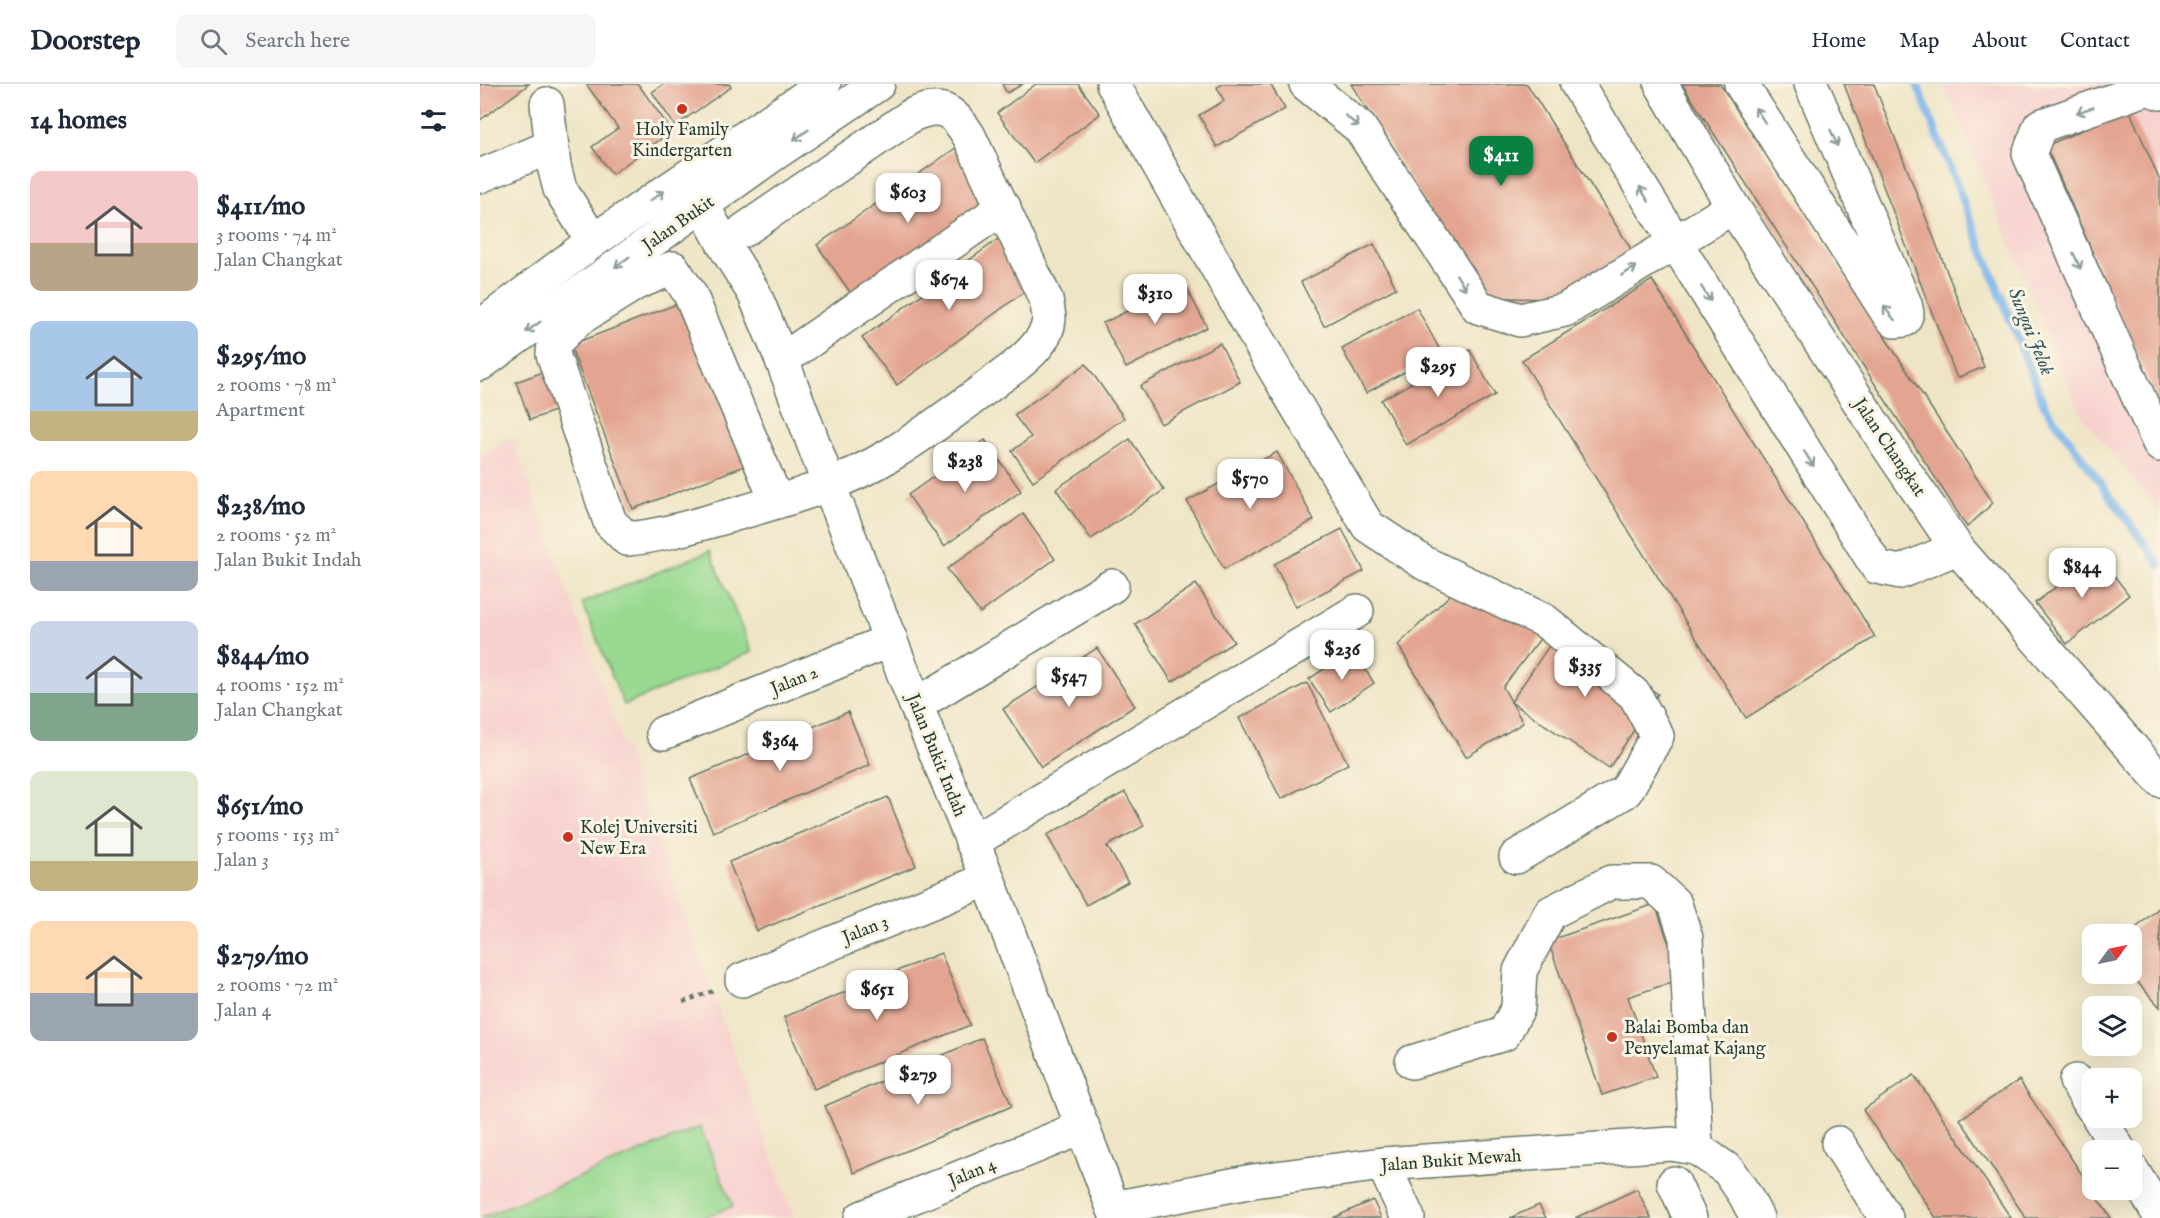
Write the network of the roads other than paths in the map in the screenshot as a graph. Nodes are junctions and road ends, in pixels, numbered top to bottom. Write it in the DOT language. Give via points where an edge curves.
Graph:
graph roads {
  1 [pos="1113,84"];
  2 [pos="1306,84"];
  3 [pos="1577,84"];
  4 [pos="1661,84"];
  5 [pos="1741,84"];
  6 [pos="1811,84"];
  7 [pos="836,92"];
  8 [pos="2160,93"];
  9 [pos="783,97"];
  10 [pos="547,104"];
  11 [pos="552,146"];
  12 [pos="699,168"];
  13 [pos="480,176"];
  14 [pos="715,197"];
  15 [pos="1004,207"];
  16 [pos="1733,207"];
  17 [pos="744,230"];
  18 [pos="593,241"];
  19 [pos="1675,244"];
  20 [pos="754,293"];
  21 [pos="480,327"];
  22 [pos="782,360"];
  23 [pos="480,364"];
  24 [pos="2160,445"];
  25 [pos="828,485"];
  26 [pos="777,502"];
  27 [pos="1957,548"];
  28 [pos="1112,586"];
  29 [pos="1357,611"];
  30 [pos="891,640"];
  31 [pos="916,705"];
  32 [pos="663,733"];
  33 [pos="2160,780"];
  34 [pos="972,842"];
  35 [pos="1516,857"];
  36 [pos="988,879"];
  37 [pos="742,980"];
  38 [pos="1412,1062"];
  39 [pos="1083,1127"];
  40 [pos="1838,1143"];
  41 [pos="1696,1148"];
  42 [pos="1383,1164"];
  43 [pos="1674,1183"];
  44 [pos="2142,1186"];
  45 [pos="1116,1213"];
  46 [pos="2160,1216"];
  47 [pos="861,1218"];
  48 [pos="1408,1218"];
  49 [pos="1690,1218"];
  50 [pos="1757,1218"];
  51 [pos="1886,1218"];
  1 -- 35 [label="street" via="1368,526 1424,563 1545,621 1635,695 1657,736 1626,791"];
  2 -- 19 [label="street, one-way" via="1360,128 1478,307 1520,320 1565,310"];
  19 -- 3 [label="street, one-way"];
  4 -- 16 [label="street, Jalan Changkat"];
  6 -- 5 [label="street, one-way" via="1905,304 1904,320 1895,321 1889,315"];
  7 -- 9 [label="street, Jalan Bukit"];
  7 -- 14 [label="street, Jalan Bukit, one-way"];
  8 -- 24 [label="street, one-way" via="2148,88 2040,126 2029,154"];
  9 -- 12 [label="street, Jalan Bukit"];
  10 -- 11 [label="street"];
  11 -- 13 [label="street"];
  11 -- 18 [label="street" via="560,189"];
  12 -- 14 [label="street, Jalan Bukit Indah"];
  18 -- 12 [label="street, Jalan Bukit, one-way"];
  14 -- 17 [label="street, Jalan Bukit Indah"];
  14 -- 20 [label="street, Jalan Bukit Indah" via="724,245"];
  14 -- 23 [label="street, Jalan Bukit, one-way"];
  15 -- 17 [label="street" via="959,119 944,110 928,108 912,115"];
  15 -- 22 [label="street"];
  15 -- 25 [label="street" via="1046,300 1049,319 1043,337 1013,368 921,434 865,469"];
  16 -- 19 [label="street"];
  16 -- 27 [label="street, Jalan Changkat"];
  17 -- 20 [label="street, Jalan Bukit Indah"];
  18 -- 21 [label="street, Jalan Bukit"];
  19 -- 27 [label="street, one-way" via="1877,567 1900,572"];
  20 -- 22 [label="street, Jalan Bukit Indah"];
  22 -- 25 [label="street, Jalan Bukit Indah"];
  25 -- 26 [label="street"];
  25 -- 30 [label="street, Jalan Bukit Indah"];
  26 -- 26 [label="street" via="690,294 673,268 636,283 577,320 554,343 552,354 610,522 627,539 654,537"];
  27 -- 33 [label="street, Jalan Changkat"];
  28 -- 31 [label="street"];
  29 -- 34 [label="street"];
  30 -- 31 [label="street, Jalan Bukit Indah"];
  30 -- 32 [label="street, Jalan 2"];
  31 -- 34 [label="street, Jalan Bukit Indah"];
  34 -- 36 [label="street, Jalan Bukit Indah"];
  36 -- 37 [label="street, Jalan 3"];
  36 -- 39 [label="street, Jalan Bukit Indah"];
  38 -- 41 [label="street" via="1504,1034 1518,1008 1520,971 1550,913 1611,882 1651,882 1675,904 1686,938"];
  39 -- 45 [label="street, Jalan Bukit Indah"];
  39 -- 47 [label="street, Jalan 4"];
  40 -- 51 [label="street"];
  41 -- 42 [label="street, Jalan Bukit Mewah" via="1671,1144"];
  41 -- 50 [label="street, Jalan Bukit Mewah" via="1728,1170"];
  42 -- 45 [label="street, Jalan Bukit Mewah" via="1253,1181"];
  42 -- 48 [label="street"];
  43 -- 49 [label="street"];
  44 -- 46 [label="street"];
}
